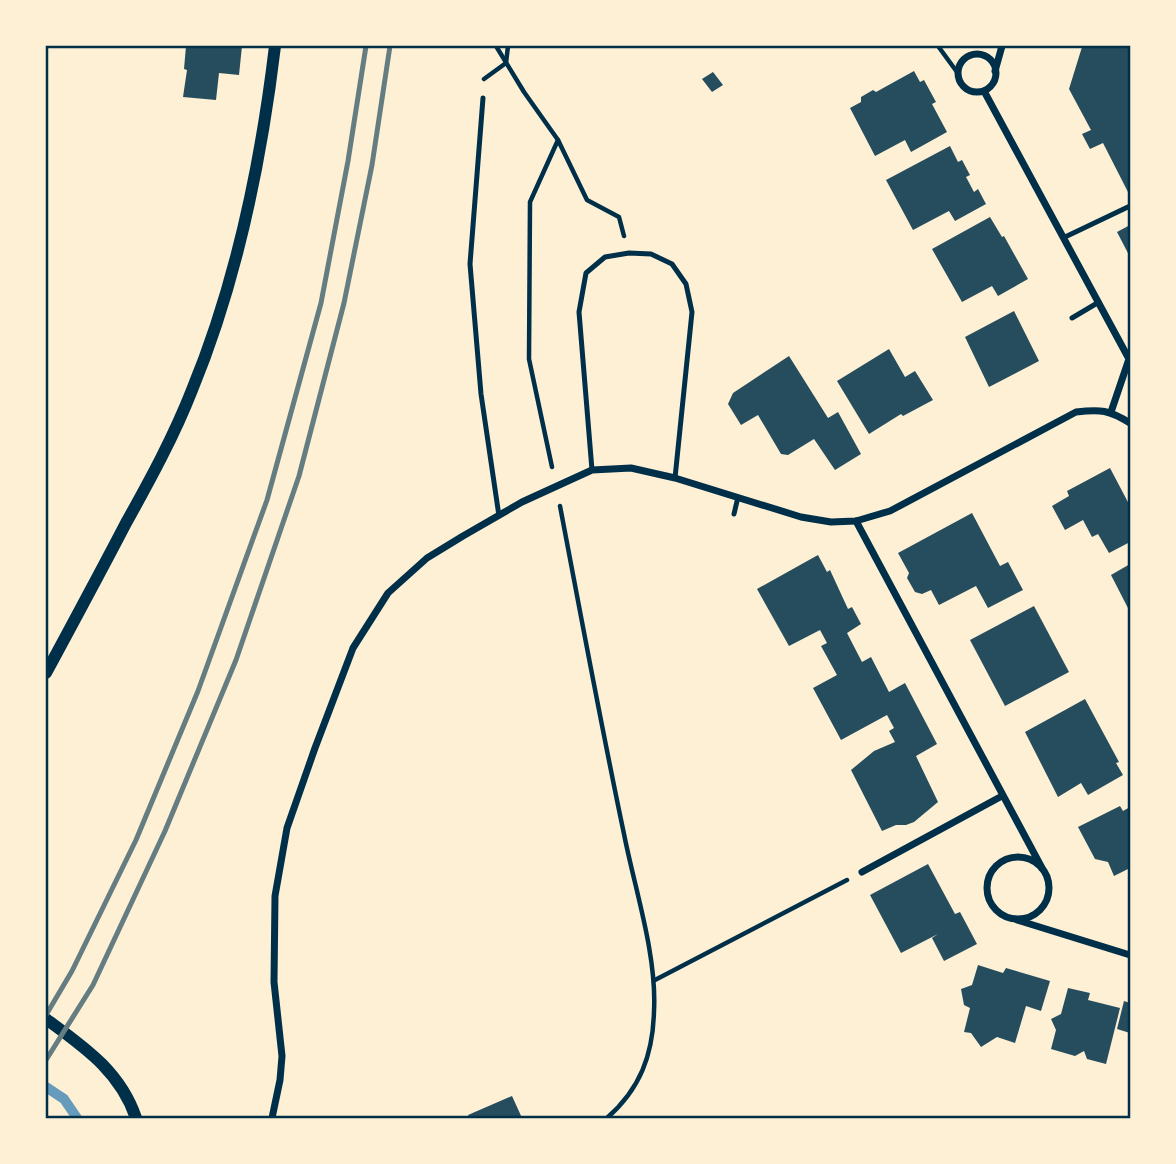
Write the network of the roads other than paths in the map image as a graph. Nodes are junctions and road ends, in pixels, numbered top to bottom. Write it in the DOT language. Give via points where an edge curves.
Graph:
graph roads {
  1 [pos="275,46"];
  2 [pos="1002,46"];
  3 [pos="995,71"];
  4 [pos="984,91"];
  5 [pos="483,98"];
  6 [pos="1130,206"];
  7 [pos="1065,237"];
  8 [pos="1099,302"];
  9 [pos="1072,318"];
  10 [pos="1111,412"];
  11 [pos="1130,423"];
  12 [pos="592,470"];
  13 [pos="675,478"];
  14 [pos="738,497"];
  15 [pos="734,514"];
  16 [pos="499,516"];
  17 [pos="856,521"];
  18 [pos="46,673"];
  19 [pos="1002,796"];
  20 [pos="1042,868"];
  21 [pos="862,872"];
  22 [pos="1010,918"];
  23 [pos="1130,956"];
  24 [pos="46,1019"];
  25 [pos="136,1118"];
  26 [pos="272,1118"];
  1 -- 18 [label="street" via="266,121 241,239 193,389 173,436"];
  2 -- 3 [label="street"];
  3 -- 4 [label="street" via="993,83"];
  3 -- 4 [label="street" via="986,57 974,54 963,60 958,79 966,89"];
  4 -- 7 [label="street"];
  5 -- 16 [label="lane" via="471,264 481,394"];
  6 -- 7 [label="lane"];
  7 -- 8 [label="street"];
  8 -- 9 [label="lane"];
  8 -- 10 [label="street" via="1129,359"];
  10 -- 11 [label="street"];
  10 -- 17 [label="street" via="1076,412 890,511"];
  12 -- 13 [label="street" via="631,468"];
  12 -- 13 [label="lane" via="579,312 586,274 605,257 651,254 672,264 686,284 692,312"];
  12 -- 16 [label="street"];
  13 -- 14 [label="street"];
  14 -- 15 [label="lane"];
  14 -- 17 [label="street" via="801,517 831,523"];
  16 -- 26 [label="street" via="427,558 388,593 354,648 315,748 287,828 275,896 274,982 282,1056"];
  17 -- 19 [label="street"];
  19 -- 20 [label="street"];
  19 -- 21 [label="street"];
  20 -- 22 [label="street" via="1049,886 1045,905 1030,917"];
  20 -- 22 [label="street" via="1015,857 996,866 990,875 987,886 993,906"];
  22 -- 23 [label="street"];
  24 -- 25 [label="street" via="98,1058 119,1084"];
}
